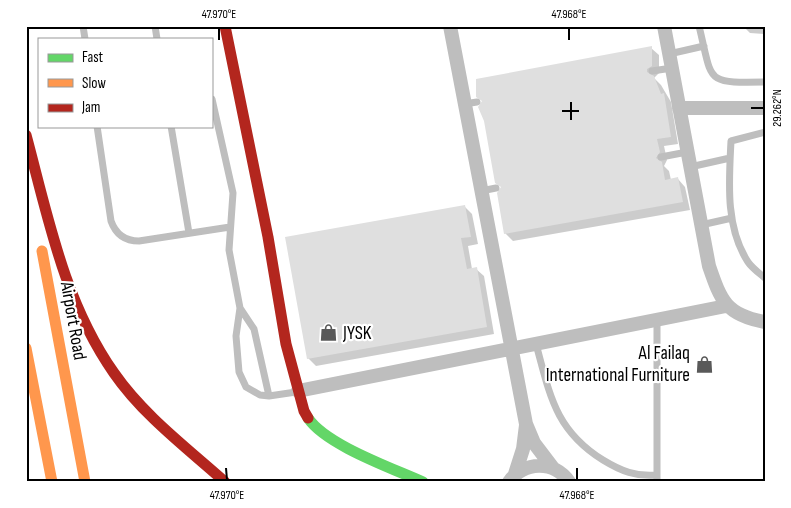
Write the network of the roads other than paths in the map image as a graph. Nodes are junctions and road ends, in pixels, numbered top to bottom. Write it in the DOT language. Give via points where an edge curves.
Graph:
graph roads {
  1 [pos="225,26"];
  2 [pos="450,26"];
  3 [pos="664,26"];
  4 [pos="699,26"];
  5 [pos="704,46"];
  6 [pos="669,54"];
  7 [pos="672,68"];
  8 [pos="652,71"];
  9 [pos="765,82"];
  10 [pos="212,99"];
  11 [pos="679,108"];
  12 [pos="765,108"];
  13 [pos="97,128"];
  14 [pos="171,128"];
  15 [pos="765,132"];
  16 [pos="26,135"];
  17 [pos="687,152"];
  18 [pos="661,157"];
  19 [pos="730,158"];
  20 [pos="26,166"];
  21 [pos="690,167"];
  22 [pos="496,188"];
  23 [pos="481,191"];
  24 [pos="732,218"];
  25 [pos="37,223"];
  26 [pos="701,225"];
  27 [pos="230,227"];
  28 [pos="189,233"];
  29 [pos="40,242"];
  30 [pos="765,278"];
  31 [pos="726,306"];
  32 [pos="240,308"];
  33 [pos="658,320"];
  34 [pos="765,322"];
  35 [pos="536,344"];
  36 [pos="26,348"];
  37 [pos="510,349"];
  38 [pos="298,392"];
  39 [pos="268,396"];
  40 [pos="526,424"];
  41 [pos="553,468"];
  42 [pos="657,478"];
  43 [pos="510,480"];
  44 [pos="569,481"];
  45 [pos="52,482"];
  46 [pos="85,482"];
  47 [pos="225,482"];
  48 [pos="423,482"];
  1 -- 38 [label="main road"];
  2 -- 23 [label="street" via="471,103"];
  3 -- 6 [label="street"];
  4 -- 5 [label="lane"];
  5 -- 6 [label="lane"];
  5 -- 9 [label="lane" via="712,74 720,81"];
  6 -- 7 [label="street"];
  7 -- 8 [label="lane"];
  7 -- 11 [label="street"];
  10 -- 27 [label="lane" via="232,184"];
  11 -- 12 [label="street"];
  11 -- 17 [label="street"];
  13 -- 28 [label="lane" via="111,221 118,234 124,239 139,241"];
  14 -- 28 [label="lane"];
  15 -- 19 [label="lane" via="731,141"];
  16 -- 47 [label="main road" via="64,276 114,374 148,412"];
  17 -- 18 [label="lane"];
  17 -- 21 [label="street"];
  19 -- 21 [label="lane"];
  19 -- 24 [label="lane"];
  20 -- 25 [label="main road"];
  21 -- 26 [label="street"];
  22 -- 23 [label="lane"];
  23 -- 37 [label="street"];
  24 -- 26 [label="lane"];
  24 -- 30 [label="lane" via="748,263"];
  26 -- 31 [label="street" via="709,266"];
  27 -- 28 [label="lane"];
  27 -- 32 [label="lane" via="230,261"];
  29 -- 46 [label="main road, Airport Road"];
  31 -- 33 [label="street"];
  31 -- 34 [label="street" via="742,317"];
  32 -- 39 [label="lane" via="254,329"];
  32 -- 39 [label="lane" via="236,336 241,380 253,392"];
  33 -- 35 [label="street"];
  33 -- 42 [label="lane"];
  35 -- 37 [label="street"];
  35 -- 42 [label="lane" via="552,403 572,436 619,470"];
  36 -- 45 [label="main road"];
  37 -- 38 [label="street"];
  37 -- 40 [label="street"];
  38 -- 39 [label="lane"];
  38 -- 48 [label="main road" via="313,425 330,439"];
  40 -- 41 [label="street" via="534,443"];
  40 -- 43 [label="street" via="523,449"];
  41 -- 43 [label="street" via="529,466"];
  41 -- 44 [label="street"];
}
